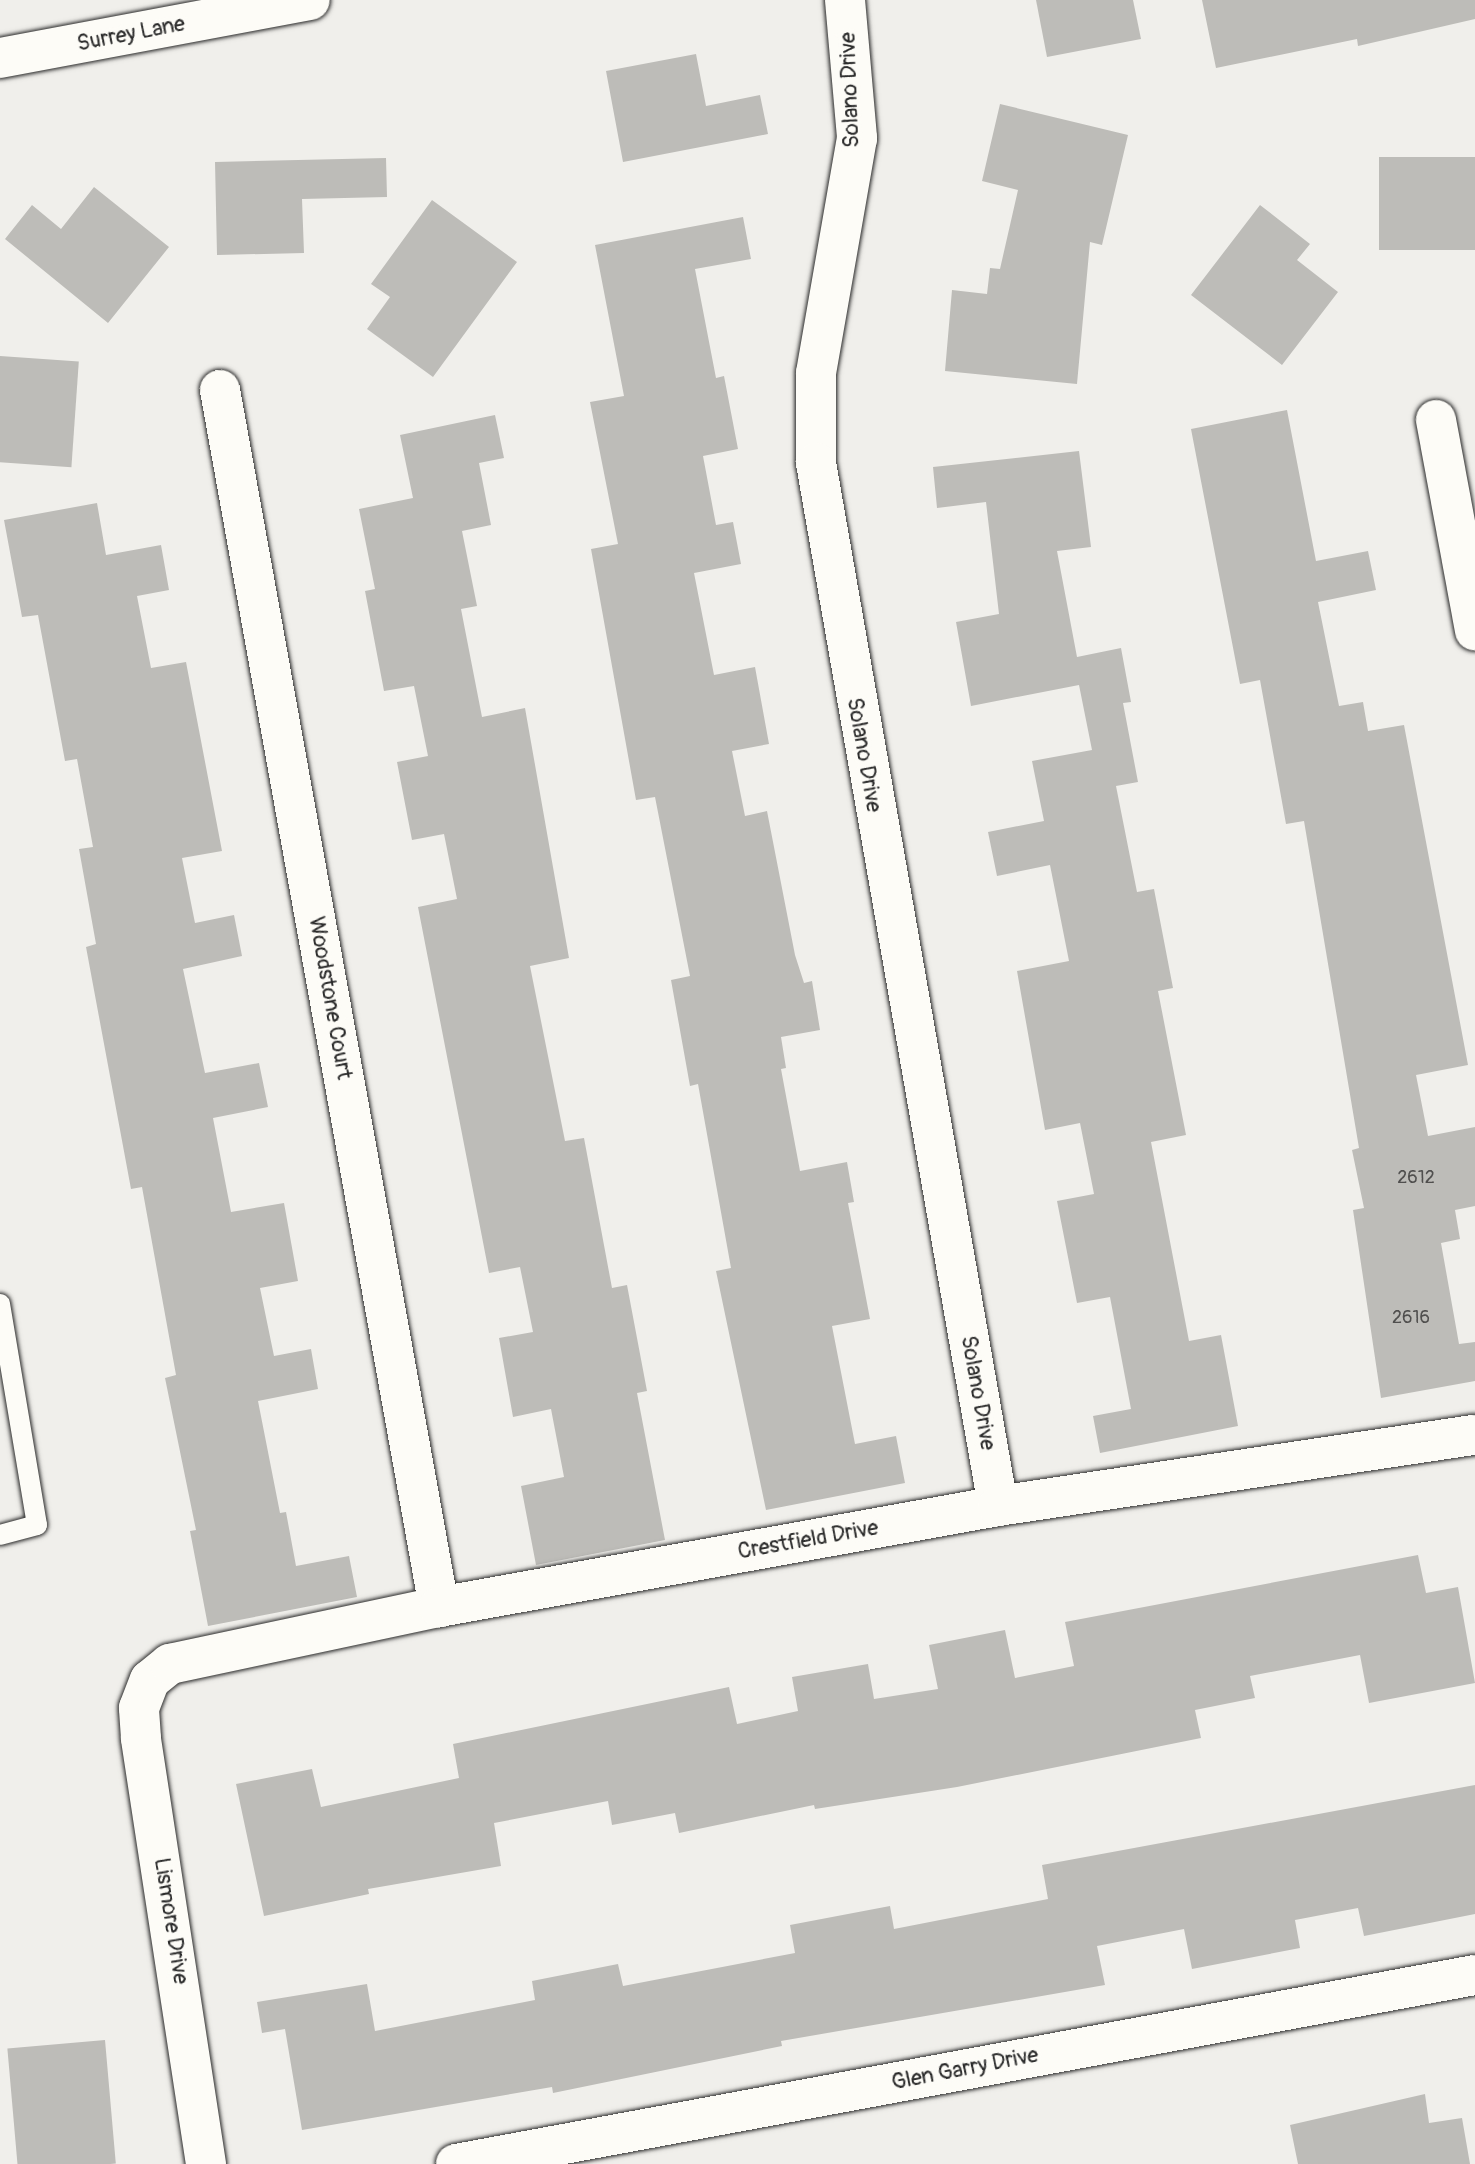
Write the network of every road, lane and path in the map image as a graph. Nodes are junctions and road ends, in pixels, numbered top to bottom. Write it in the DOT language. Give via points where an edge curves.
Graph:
graph roads {
  1 [pos="310,0"];
  2 [pos="845,0"];
  3 [pos="0,58"];
  4 [pos="220,390"];
  5 [pos="1436,420"];
  6 [pos="1475,630"];
  7 [pos="0,1304"];
  8 [pos="1475,1435"];
  9 [pos="998,1506"];
  10 [pos="0,1535"];
  11 [pos="439,1607"];
  12 [pos="150,1680"];
  13 [pos="1475,1975"];
  14 [pos="206,2164"];
  15 [pos="456,2164"];
  1 -- 3 [label="street, Surrey Lane"];
  2 -- 9 [label="street, Solano Drive" via="857,138 816,373 816,463"];
  4 -- 11 [label="street, Woodstone Court"];
  5 -- 6 [label="street"];
  7 -- 10 [label="lane" via="37,1525"];
  8 -- 9 [label="street, Crestfield Drive"];
  9 -- 11 [label="street, Crestfield Drive"];
  11 -- 12 [label="street, Crestfield Drive" via="203,1654 170,1664"];
  12 -- 14 [label="street, Lismore Drive" via="139,1708 141,1738"];
  13 -- 15 [label="street, Glen Garry Drive"];
}
